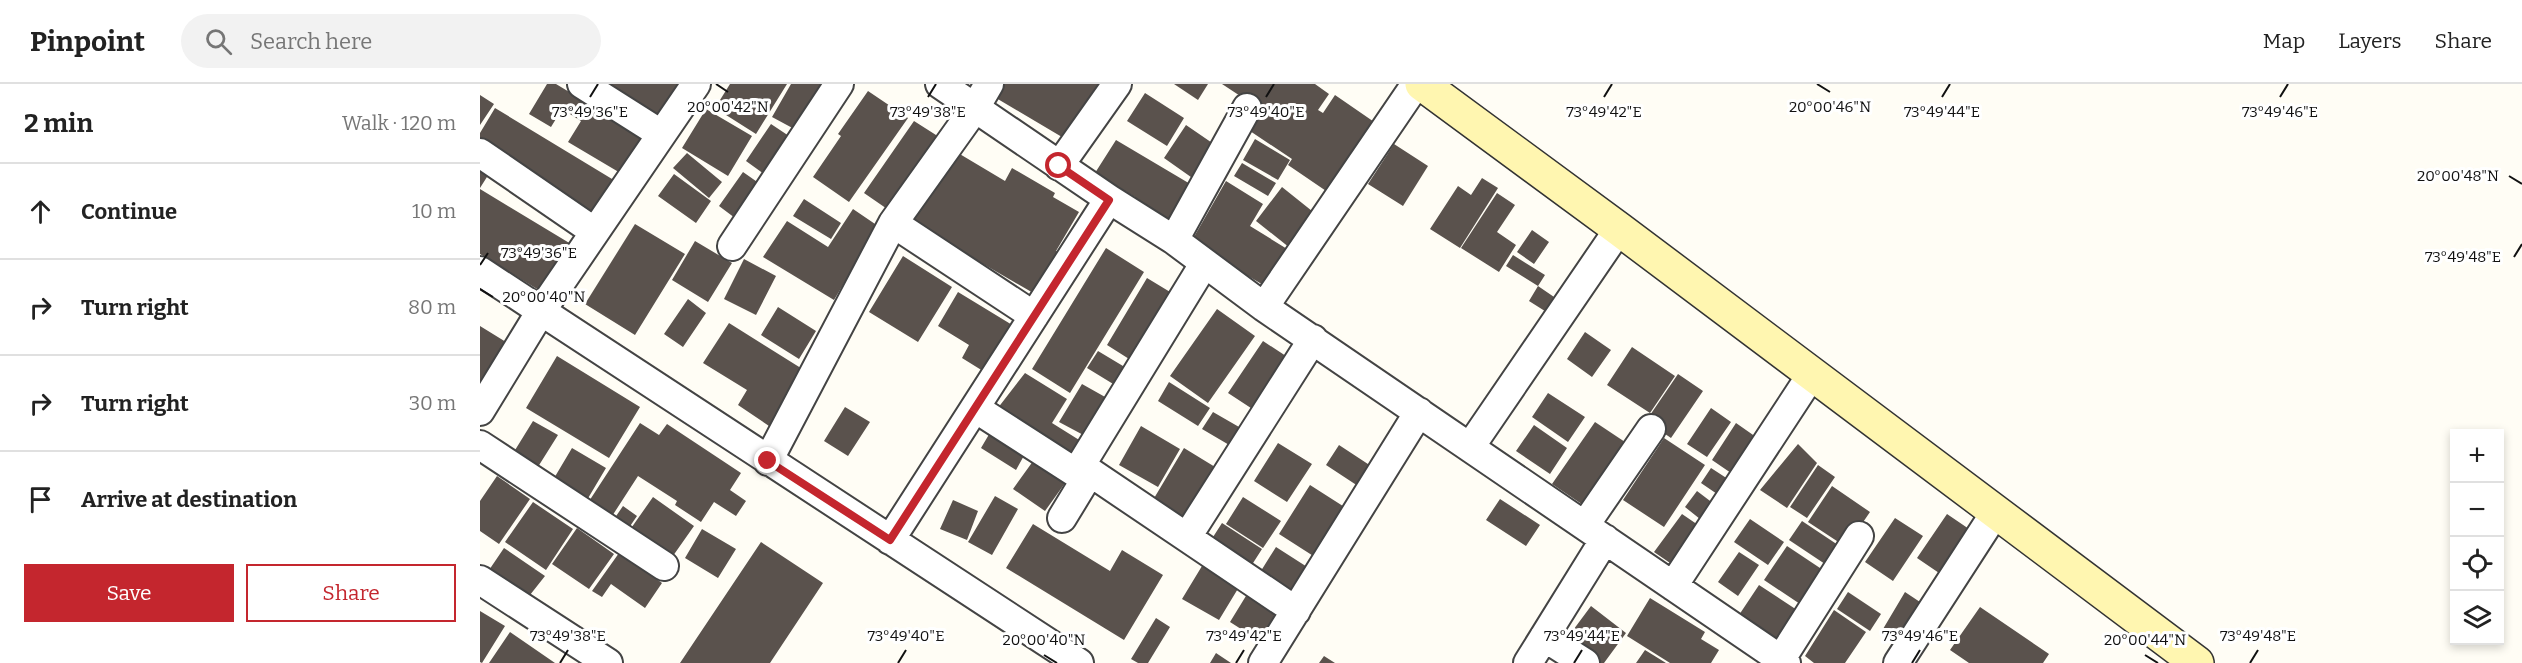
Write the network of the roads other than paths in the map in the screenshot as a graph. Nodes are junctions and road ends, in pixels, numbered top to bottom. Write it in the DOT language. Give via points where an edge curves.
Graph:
graph roads {
  1 [pos="582,84"];
  2 [pos="696,84"];
  3 [pos="839,84"];
  4 [pos="940,84"];
  5 [pos="1117,84"];
  6 [pos="1416,84"];
  7 [pos="1422,84"];
  8 [pos="982,96"];
  9 [pos="1247,108"];
  10 [pos="661,134"];
  11 [pos="480,153"];
  12 [pos="1059,166"];
  13 [pos="1109,200"];
  14 [pos="893,223"];
  15 [pos="1619,229"];
  16 [pos="595,232"];
  17 [pos="1174,240"];
  18 [pos="732,246"];
  19 [pos="1204,264"];
  20 [pos="480,271"];
  21 [pos="1264,307"];
  22 [pos="541,311"];
  23 [pos="1034,316"];
  24 [pos="1313,339"];
  25 [pos="1812,374"];
  26 [pos="975,408"];
  27 [pos="480,411"];
  28 [pos="1419,412"];
  29 [pos="1651,429"];
  30 [pos="480,445"];
  31 [pos="1470,447"];
  32 [pos="768,461"];
  33 [pos="1083,473"];
  34 [pos="1995,513"];
  35 [pos="1062,518"];
  36 [pos="1595,532"];
  37 [pos="1859,536"];
  38 [pos="1187,537"];
  39 [pos="890,540"];
  40 [pos="664,566"];
  41 [pos="480,580"];
  42 [pos="1673,586"];
  43 [pos="1296,610"];
  44 [pos="1544,637"];
  45 [pos="1783,661"];
  46 [pos="608,663"];
  47 [pos="1079,663"];
  48 [pos="1263,663"];
  49 [pos="1528,663"];
  50 [pos="1585,663"];
  51 [pos="1898,663"];
  52 [pos="2197,663"];
  1 -- 10 [label="street"];
  2 -- 10 [label="street"];
  3 -- 18 [label="street"];
  4 -- 8 [label="street"];
  5 -- 12 [label="street"];
  6 -- 21 [label="street"];
  7 -- 15 [label="street"];
  8 -- 12 [label="street"];
  8 -- 14 [label="street"];
  9 -- 17 [label="street"];
  10 -- 16 [label="street"];
  11 -- 16 [label="street"];
  12 -- 13 [label="street"];
  13 -- 17 [label="street"];
  13 -- 23 [label="street"];
  14 -- 23 [label="street"];
  14 -- 32 [label="street"];
  15 -- 25 [label="street"];
  15 -- 31 [label="street"];
  16 -- 22 [label="street"];
  17 -- 19 [label="street"];
  19 -- 21 [label="street"];
  19 -- 33 [label="street"];
  20 -- 22 [label="street"];
  21 -- 24 [label="street"];
  22 -- 27 [label="street"];
  22 -- 32 [label="street"];
  23 -- 26 [label="street"];
  24 -- 28 [label="street"];
  24 -- 38 [label="street"];
  25 -- 34 [label="street"];
  25 -- 42 [label="street"];
  26 -- 33 [label="street"];
  26 -- 39 [label="street"];
  28 -- 31 [label="street"];
  28 -- 43 [label="street"];
  29 -- 36 [label="street"];
  30 -- 40 [label="street"];
  31 -- 36 [label="street"];
  32 -- 39 [label="street"];
  33 -- 35 [label="street"];
  33 -- 38 [label="street"];
  34 -- 51 [label="street"];
  34 -- 52 [label="street"];
  36 -- 42 [label="street"];
  36 -- 44 [label="street"];
  37 -- 45 [label="street"];
  38 -- 43 [label="street"];
  39 -- 47 [label="street"];
  41 -- 46 [label="street"];
  42 -- 45 [label="street"];
  43 -- 48 [label="street"];
  44 -- 49 [label="street"];
  44 -- 50 [label="street"];
}
